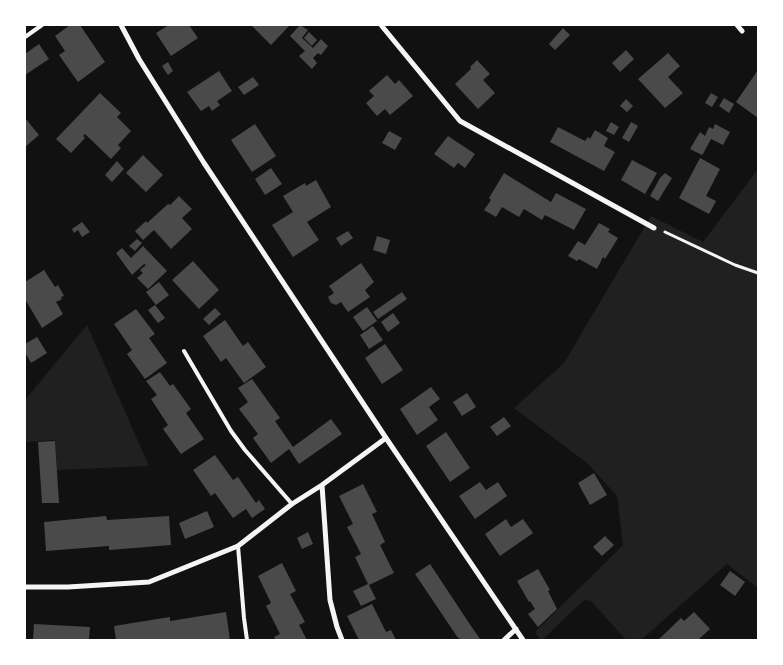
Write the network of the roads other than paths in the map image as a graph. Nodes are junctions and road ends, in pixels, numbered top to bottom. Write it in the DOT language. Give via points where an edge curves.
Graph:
graph roads {
  1 [pos="42,25"];
  2 [pos="120,25"];
  3 [pos="381,25"];
  4 [pos="736,25"];
  5 [pos="742,31"];
  6 [pos="25,37"];
  7 [pos="654,228"];
  8 [pos="184,351"];
  9 [pos="386,438"];
  10 [pos="322,485"];
  11 [pos="292,504"];
  12 [pos="238,546"];
  13 [pos="25,587"];
  14 [pos="516,629"];
  15 [pos="247,640"];
  16 [pos="342,640"];
  17 [pos="504,640"];
  18 [pos="523,640"];
  1 -- 6 [label="lane"];
  2 -- 9 [label="street" via="204,162"];
  3 -- 7 [label="street" via="460,121"];
  4 -- 5 [label="street"];
  8 -- 11 [label="lane" via="244,450"];
  9 -- 10 [label="street"];
  9 -- 14 [label="street"];
  10 -- 11 [label="street"];
  10 -- 16 [label="street" via="330,600"];
  11 -- 12 [label="street"];
  12 -- 13 [label="street" via="149,582"];
  12 -- 15 [label="lane"];
  14 -- 17 [label="street"];
  14 -- 18 [label="street"];
}
